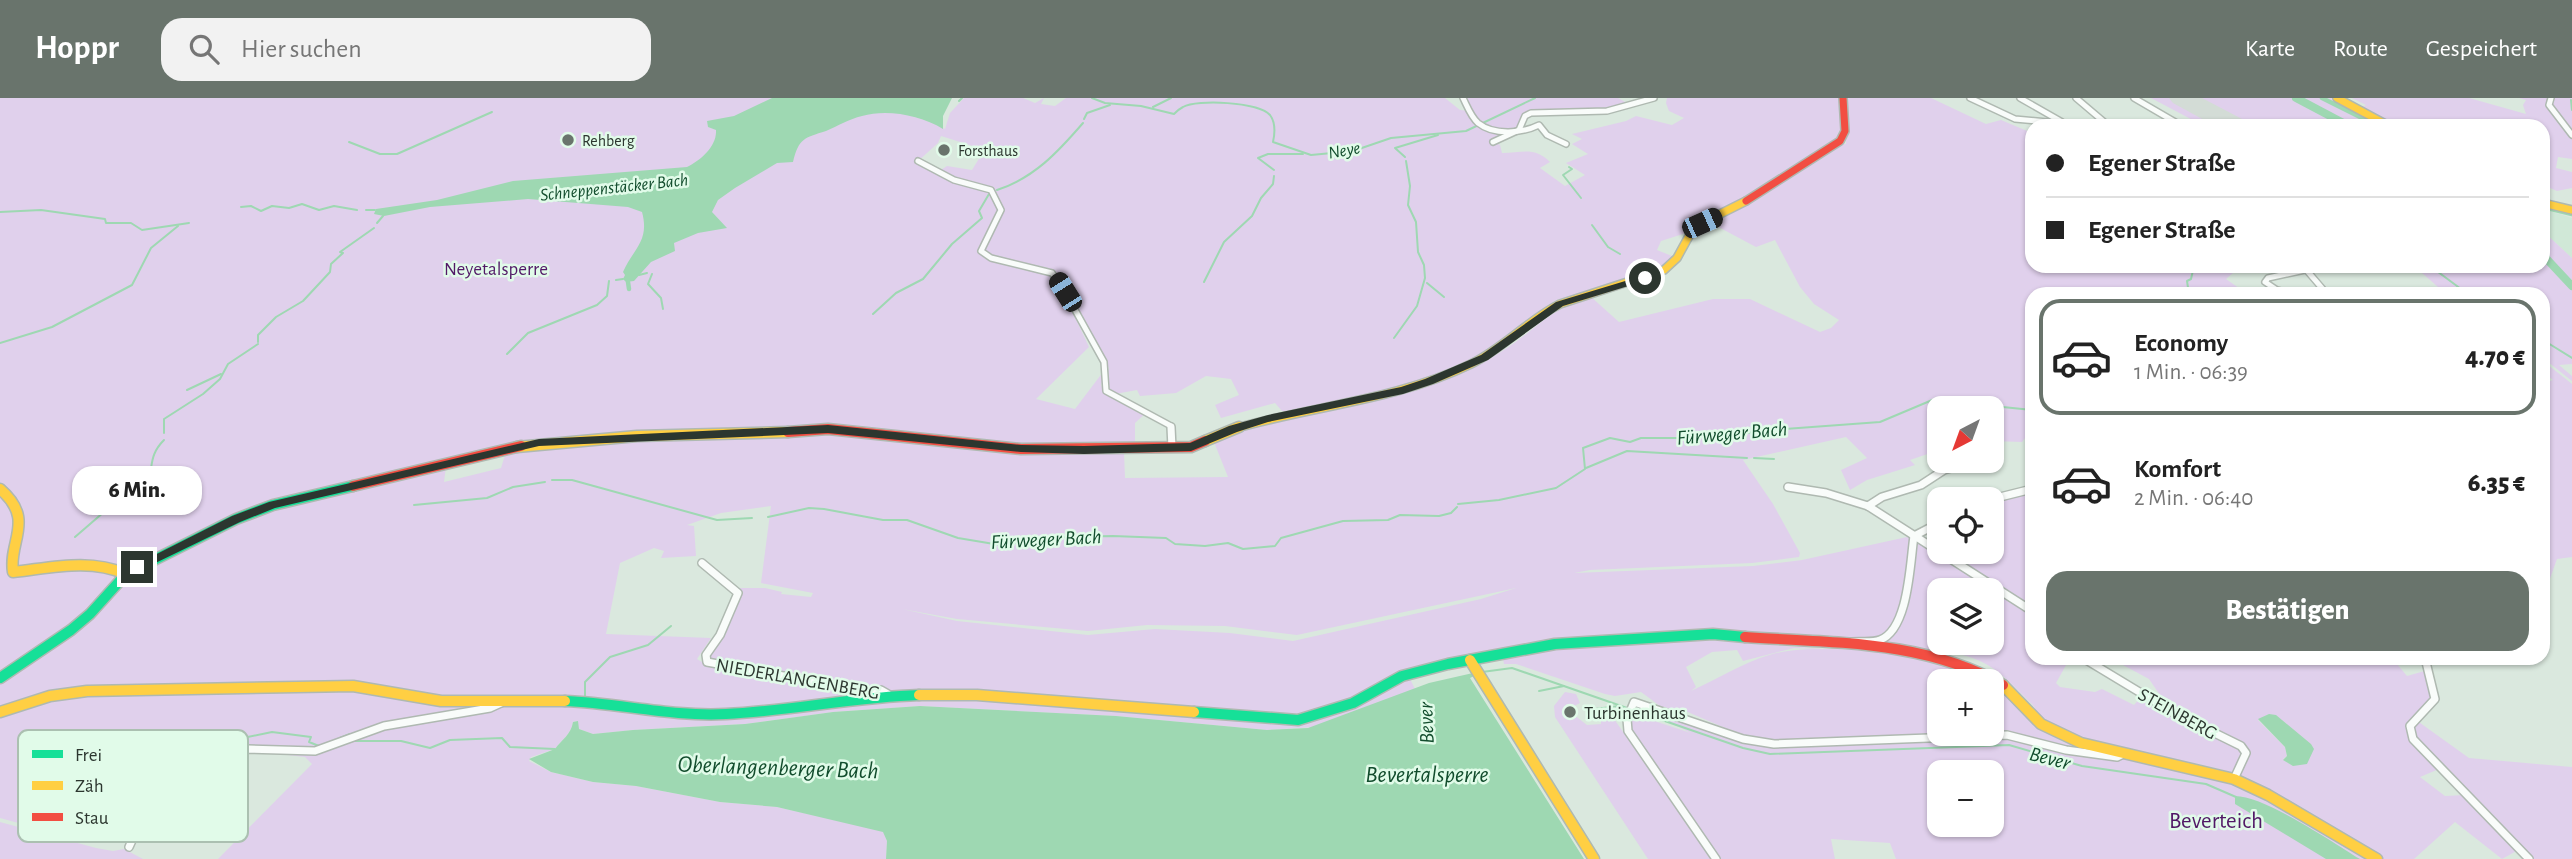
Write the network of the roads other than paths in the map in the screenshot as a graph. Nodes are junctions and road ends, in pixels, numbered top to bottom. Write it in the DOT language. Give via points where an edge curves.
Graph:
graph roads {
  1 [pos="1463,98"];
  2 [pos="1654,98"];
  3 [pos="1843,98"];
  4 [pos="1970,98"];
  5 [pos="2020,98"];
  6 [pos="2076,98"];
  7 [pos="2125,98"];
  8 [pos="2134,98"];
  9 [pos="2337,98"];
  10 [pos="2552,98"];
  11 [pos="2145,109"];
  12 [pos="2057,119"];
  13 [pos="2101,119"];
  14 [pos="2169,119"];
  15 [pos="2376,119"];
  16 [pos="2025,120"];
  17 [pos="1519,130"];
  18 [pos="2572,135"];
  19 [pos="1493,142"];
  20 [pos="1566,144"];
  21 [pos="918,162"];
  22 [pos="2550,204"];
  23 [pos="2570,208"];
  24 [pos="2286,273"];
  25 [pos="2308,273"];
  26 [pos="2272,287"];
  27 [pos="2321,287"];
  28 [pos="1172,448"];
  29 [pos="1939,473"];
  30 [pos="1788,487"];
  31 [pos="0,489"];
  32 [pos="2025,491"];
  33 [pos="2004,496"];
  34 [pos="1868,506"];
  35 [pos="1927,530"];
  36 [pos="1914,537"];
  37 [pos="702,563"];
  38 [pos="126,574"];
  39 [pos="2025,607"];
  40 [pos="1843,645"];
  41 [pos="1470,660"];
  42 [pos="2095,665"];
  43 [pos="2427,665"];
  44 [pos="0,678"];
  45 [pos="889,695"];
  46 [pos="501,703"];
  47 [pos="0,712"];
  48 [pos="248,748"];
  49 [pos="2123,752"];
  50 [pos="2234,779"];
  51 [pos="132,842"];
  52 [pos="129,847"];
  53 [pos="1594,859"];
  54 [pos="1716,859"];
  55 [pos="2377,859"];
  56 [pos="2529,859"];
  1 -- 17 [label="street" via="1473,120 1506,132"];
  2 -- 17 [label="street" via="1613,112 1531,113"];
  3 -- 28 [label="street" via="1845,131 1840,141 1740,205 1694,227 1674,261 1659,273 1560,304 1478,361 1422,384 1268,419 1191,447"];
  4 -- 16 [label="street"];
  5 -- 12 [label="street"];
  6 -- 13 [label="street"];
  7 -- 11 [label="street"];
  8 -- 14 [label="street"];
  9 -- 15 [label="street"];
  10 -- 18 [label="street" via="2549,105"];
  17 -- 19 [label="street"];
  17 -- 20 [label="street" via="1539,125 1547,135"];
  21 -- 28 [label="street" via="958,182 984,185 997,196 1001,210 981,251 991,258 1052,273 1105,363 1106,391 1171,426"];
  22 -- 23 [label="street"];
  24 -- 26 [label="street" via="2268,278 2265,282"];
  25 -- 27 [label="street"];
  28 -- 38 [label="street" via="1021,449 828,429 659,435 517,447 260,509"];
  29 -- 34 [label="street"];
  30 -- 34 [label="street"];
  31 -- 38 [label="street" via="15,508 18,536 13,572 74,566 114,567"];
  32 -- 33 [label="street"];
  34 -- 36 [label="street"];
  35 -- 36 [label="street"];
  36 -- 39 [label="street"];
  36 -- 40 [label="street" via="1906,594 1894,628 1880,640"];
  37 -- 45 [label="street, NIEDERLANGENBERG" via="738,593 706,655 708,662"];
  38 -- 44 [label="street" via="71,630"];
  40 -- 41 [label="street" via="1699,634 1555,644"];
  40 -- 49 [label="street" via="1917,652 1967,664 2004,686 2050,730 2081,743"];
  41 -- 45 [label="street" via="1402,676 1353,703 1298,720 977,695"];
  41 -- 53 [label="street"];
  42 -- 50 [label="street, STEINBERG" via="2174,713 2241,746 2246,753"];
  43 -- 56 [label="street" via="2436,694 2430,707 2410,726 2413,739"];
  45 -- 46 [label="street" via="712,714 653,712 588,701"];
  46 -- 47 [label="street" via="441,701 353,686 168,688 69,693"];
  46 -- 48 [label="street" via="490,709 366,730 317,750"];
  49 -- 50 [label="street"];
  49 -- 54 [label="street" via="2117,757 2099,756 2007,735 1774,744 1743,739 1641,703 1630,709 1628,731"];
  50 -- 55 [label="street"];
  51 -- 52 [label="street"];
}
